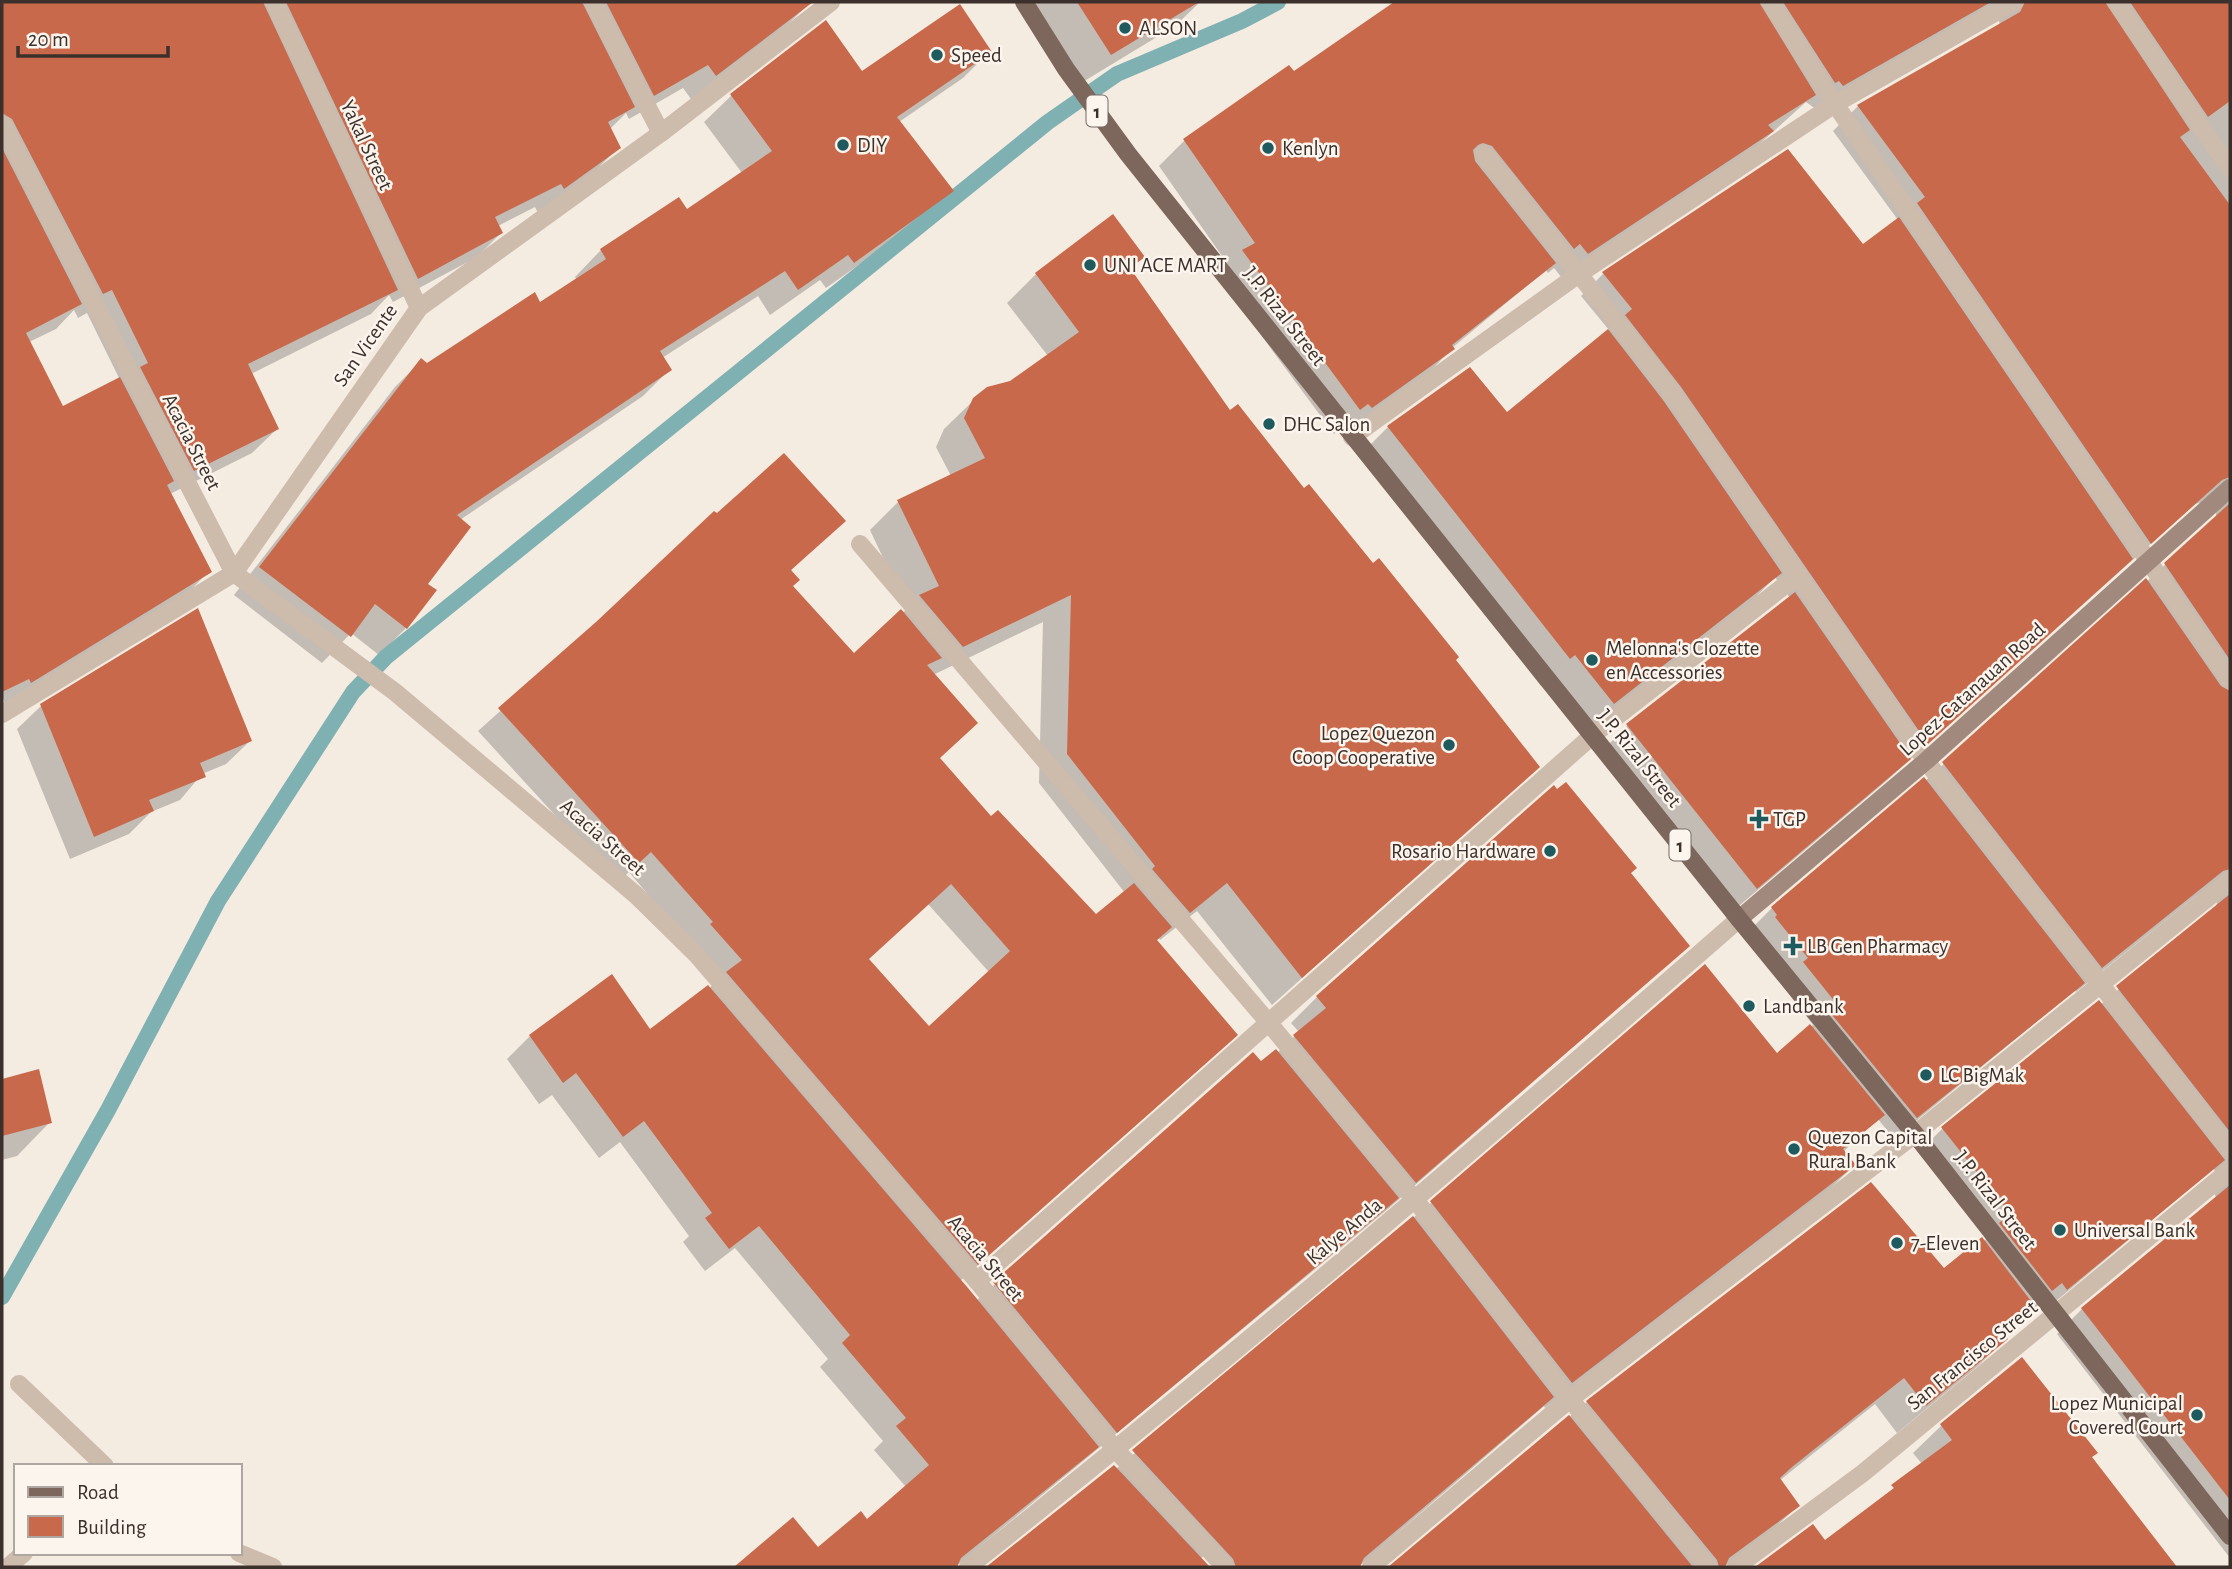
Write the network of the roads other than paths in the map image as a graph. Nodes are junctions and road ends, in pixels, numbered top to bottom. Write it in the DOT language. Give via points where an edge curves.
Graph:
graph roads {
  1 [pos="274,2"];
  2 [pos="593,2"];
  3 [pos="831,2"];
  4 [pos="1024,2"];
  5 [pos="1770,2"];
  6 [pos="2014,2"];
  7 [pos="2116,2"];
  8 [pos="1835,104"];
  9 [pos="2,124"];
  10 [pos="661,133"];
  11 [pos="1484,154"];
  12 [pos="2230,169"];
  13 [pos="1579,274"];
  14 [pos="419,308"];
  15 [pos="1352,437"];
  16 [pos="2230,488"];
  17 [pos="860,544"];
  18 [pos="2147,564"];
  19 [pos="234,573"];
  20 [pos="1798,575"];
  21 [pos="2230,680"];
  22 [pos="2,714"];
  23 [pos="1593,735"];
  24 [pos="1926,761"];
  25 [pos="2230,880"];
  26 [pos="1740,919"];
  27 [pos="2102,986"];
  28 [pos="1269,1023"];
  29 [pos="1916,1134"];
  30 [pos="2230,1150"];
  31 [pos="2230,1170"];
  32 [pos="1416,1200"];
  33 [pos="977,1281"];
  34 [pos="2057,1314"];
  35 [pos="19,1384"];
  36 [pos="1570,1399"];
  37 [pos="1116,1450"];
  38 [pos="103,1464"];
  39 [pos="2230,1536"];
  40 [pos="242,1554"];
  41 [pos="22,1555"];
  42 [pos="8,1567"];
  43 [pos="273,1567"];
  44 [pos="968,1567"];
  45 [pos="1225,1567"];
  46 [pos="1371,1567"];
  47 [pos="1708,1567"];
  48 [pos="1736,1567"];
  1 -- 14 [label="street, Yakal Street"];
  2 -- 10 [label="street"];
  3 -- 10 [label="street, San Vicente"];
  4 -- 15 [label="main road, J.P. Rizal Street / 1" via="1128,154"];
  5 -- 8 [label="street"];
  6 -- 8 [label="street"];
  7 -- 12 [label="street"];
  8 -- 13 [label="street"];
  8 -- 18 [label="street"];
  9 -- 19 [label="street, Acacia Street"];
  10 -- 14 [label="street, San Vicente"];
  11 -- 13 [label="street"];
  13 -- 15 [label="street"];
  13 -- 20 [label="street" via="1672,393"];
  14 -- 19 [label="street, San Vicente"];
  15 -- 23 [label="main road, J.P. Rizal Street / 1"];
  16 -- 18 [label="main road, Lopez-Catanauan Road"];
  17 -- 28 [label="street"];
  18 -- 21 [label="street"];
  18 -- 24 [label="main road, Lopez-Catanauan Road"];
  19 -- 22 [label="street, San Vicente"];
  19 -- 33 [label="street, Acacia Street" via="395,692 636,895 696,954"];
  20 -- 23 [label="street"];
  20 -- 24 [label="street"];
  23 -- 26 [label="main road, J.P. Rizal Street / 1"];
  23 -- 28 [label="street"];
  24 -- 26 [label="main road, Lopez-Catanauan Road"];
  24 -- 27 [label="street"];
  25 -- 27 [label="street"];
  26 -- 29 [label="main road, J.P. Rizal Street / 1"];
  26 -- 32 [label="street, Kalye Anda"];
  27 -- 29 [label="street"];
  27 -- 30 [label="street"];
  28 -- 32 [label="street"];
  28 -- 33 [label="street"];
  29 -- 34 [label="main road, J.P. Rizal Street / 1"];
  29 -- 36 [label="street"];
  31 -- 34 [label="street, San Francisco Street"];
  32 -- 36 [label="street"];
  32 -- 37 [label="street, Kalye Anda"];
  33 -- 37 [label="street, Acacia Street"];
  34 -- 39 [label="main road, J.P. Rizal Street / 1"];
  34 -- 48 [label="street, San Francisco Street" via="1863,1473"];
  35 -- 38 [label="street"];
  36 -- 46 [label="street"];
  36 -- 47 [label="street"];
  37 -- 44 [label="street, Kalye Anda"];
  37 -- 45 [label="street, Acacia Street"];
  40 -- 43 [label="street"];
  41 -- 42 [label="street"];
}
